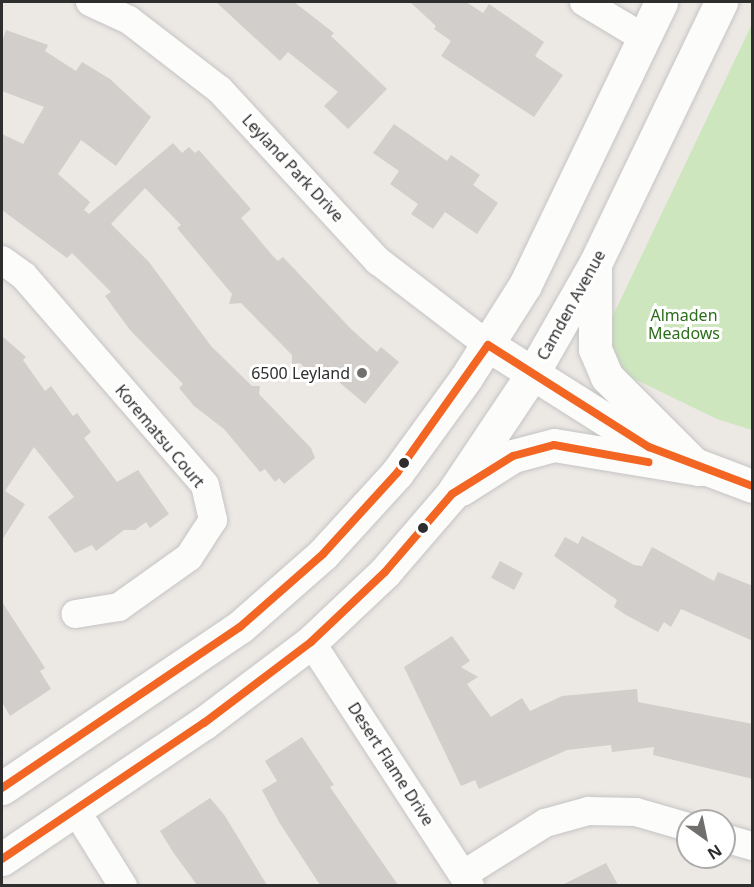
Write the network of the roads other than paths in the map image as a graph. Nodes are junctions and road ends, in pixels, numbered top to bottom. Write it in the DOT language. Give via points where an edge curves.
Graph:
graph roads {
  1 [pos="90,2"];
  2 [pos="584,2"];
  3 [pos="661,2"];
  4 [pos="721,2"];
  5 [pos="644,38"];
  6 [pos="2,261"];
  7 [pos="595,264"];
  8 [pos="488,345"];
  9 [pos="531,376"];
  10 [pos="699,469"];
  11 [pos="753,486"];
  12 [pos="452,494"];
  13 [pos="76,614"];
  14 [pos="311,642"];
  15 [pos="2,788"];
  16 [pos="75,809"];
  17 [pos="676,824"];
  18 [pos="736,841"];
  19 [pos="753,846"];
  20 [pos="2,859"];
  21 [pos="467,880"];
  22 [pos="123,885"];
  1 -- 8 [label="street, Leyland Park Drive" via="129,20 220,90 378,261"];
  2 -- 5 [label="street"];
  3 -- 5 [label="main road"];
  4 -- 7 [label="main road, Camden Avenue"];
  5 -- 8 [label="main road" via="525,285"];
  6 -- 13 [label="street, Korematsu Court" via="24,276 205,485 213,520 189,557 119,607"];
  7 -- 9 [label="main road, Camden Avenue"];
  7 -- 10 [label="main road" via="595,349 607,377"];
  8 -- 9 [label="main road"];
  8 -- 15 [label="main road" via="397,472 323,554 240,627"];
  9 -- 10 [label="main road" via="649,447"];
  9 -- 12 [label="main road, Camden Avenue"];
  10 -- 11 [label="main road"];
  10 -- 12 [label="main road" via="554,445 513,456"];
  12 -- 14 [label="main road, Camden Avenue" via="385,572"];
  14 -- 16 [label="main road, Camden Avenue" via="204,723"];
  14 -- 21 [label="street, Desert Flame Drive"];
  16 -- 20 [label="main road, Camden Avenue"];
  16 -- 22 [label="street"];
  17 -- 21 [label="street" via="636,812 588,811 545,823"];
  18 -- 19 [label="street"];
}
